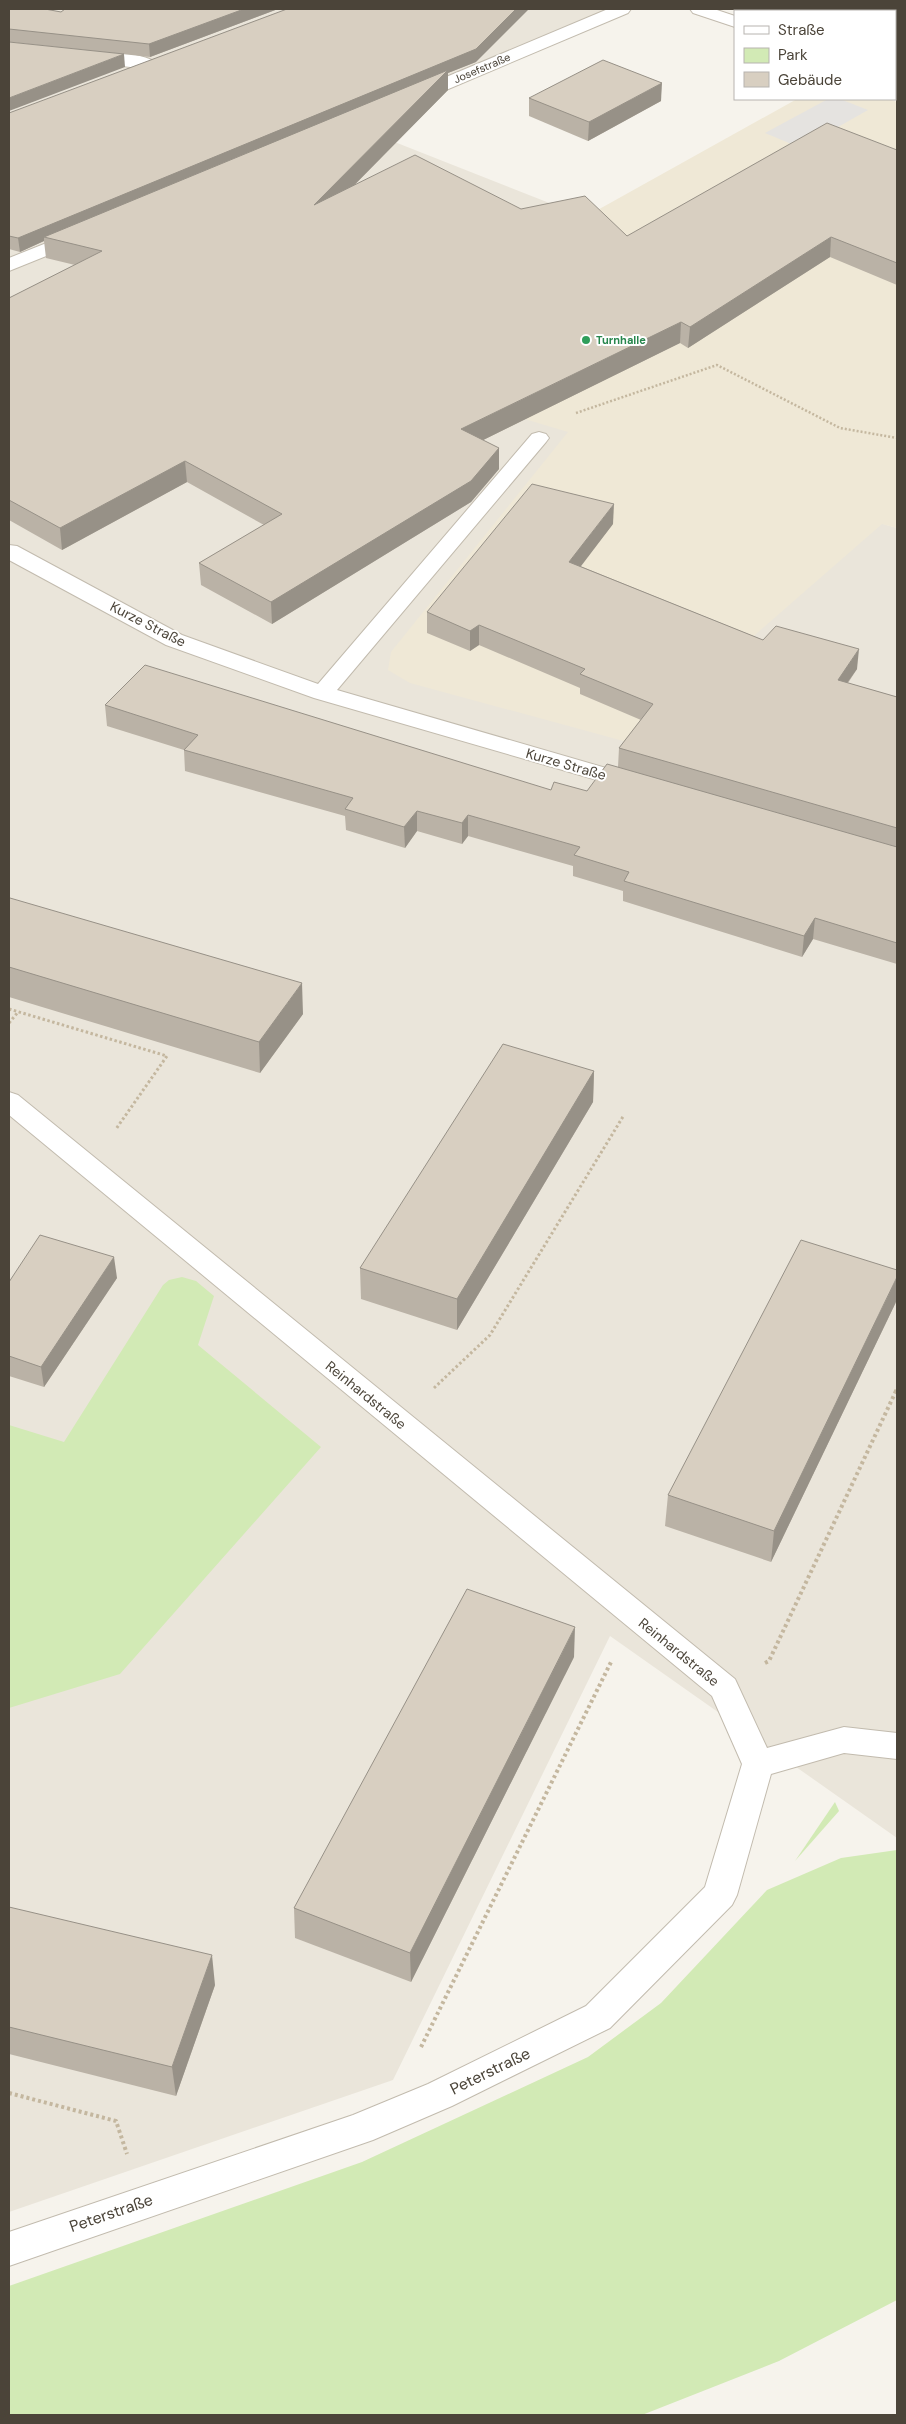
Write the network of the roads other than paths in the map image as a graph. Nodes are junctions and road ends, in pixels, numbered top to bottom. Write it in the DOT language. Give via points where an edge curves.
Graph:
graph roads {
  1 [pos="622,9"];
  2 [pos="699,9"];
  3 [pos="734,22"];
  4 [pos="68,54"];
  5 [pos="168,58"];
  6 [pos="149,65"];
  7 [pos="123,75"];
  8 [pos="394,105"];
  9 [pos="91,231"];
  10 [pos="9,265"];
  11 [pos="539,438"];
  12 [pos="9,551"];
  13 [pos="322,693"];
  14 [pos="660,791"];
  15 [pos="9,1101"];
  16 [pos="897,1746"];
  17 [pos="758,1764"];
  18 [pos="9,2249"];
  1 -- 8 [label="street, Josefstraße"];
  2 -- 3 [label="street"];
  4 -- 6 [label="street"];
  5 -- 6 [label="street"];
  6 -- 7 [label="street"];
  9 -- 10 [label="street"];
  11 -- 13 [label="street"];
  12 -- 13 [label="street, Kurze Straße" via="174,640"];
  13 -- 14 [label="street, Kurze Straße"];
  15 -- 17 [label="street, Reinhardstraße" via="724,1688"];
  16 -- 17 [label="street" via="844,1740"];
  17 -- 18 [label="street, Peterstraße" via="720,1895 598,2017 440,2096 360,2129"];
}
